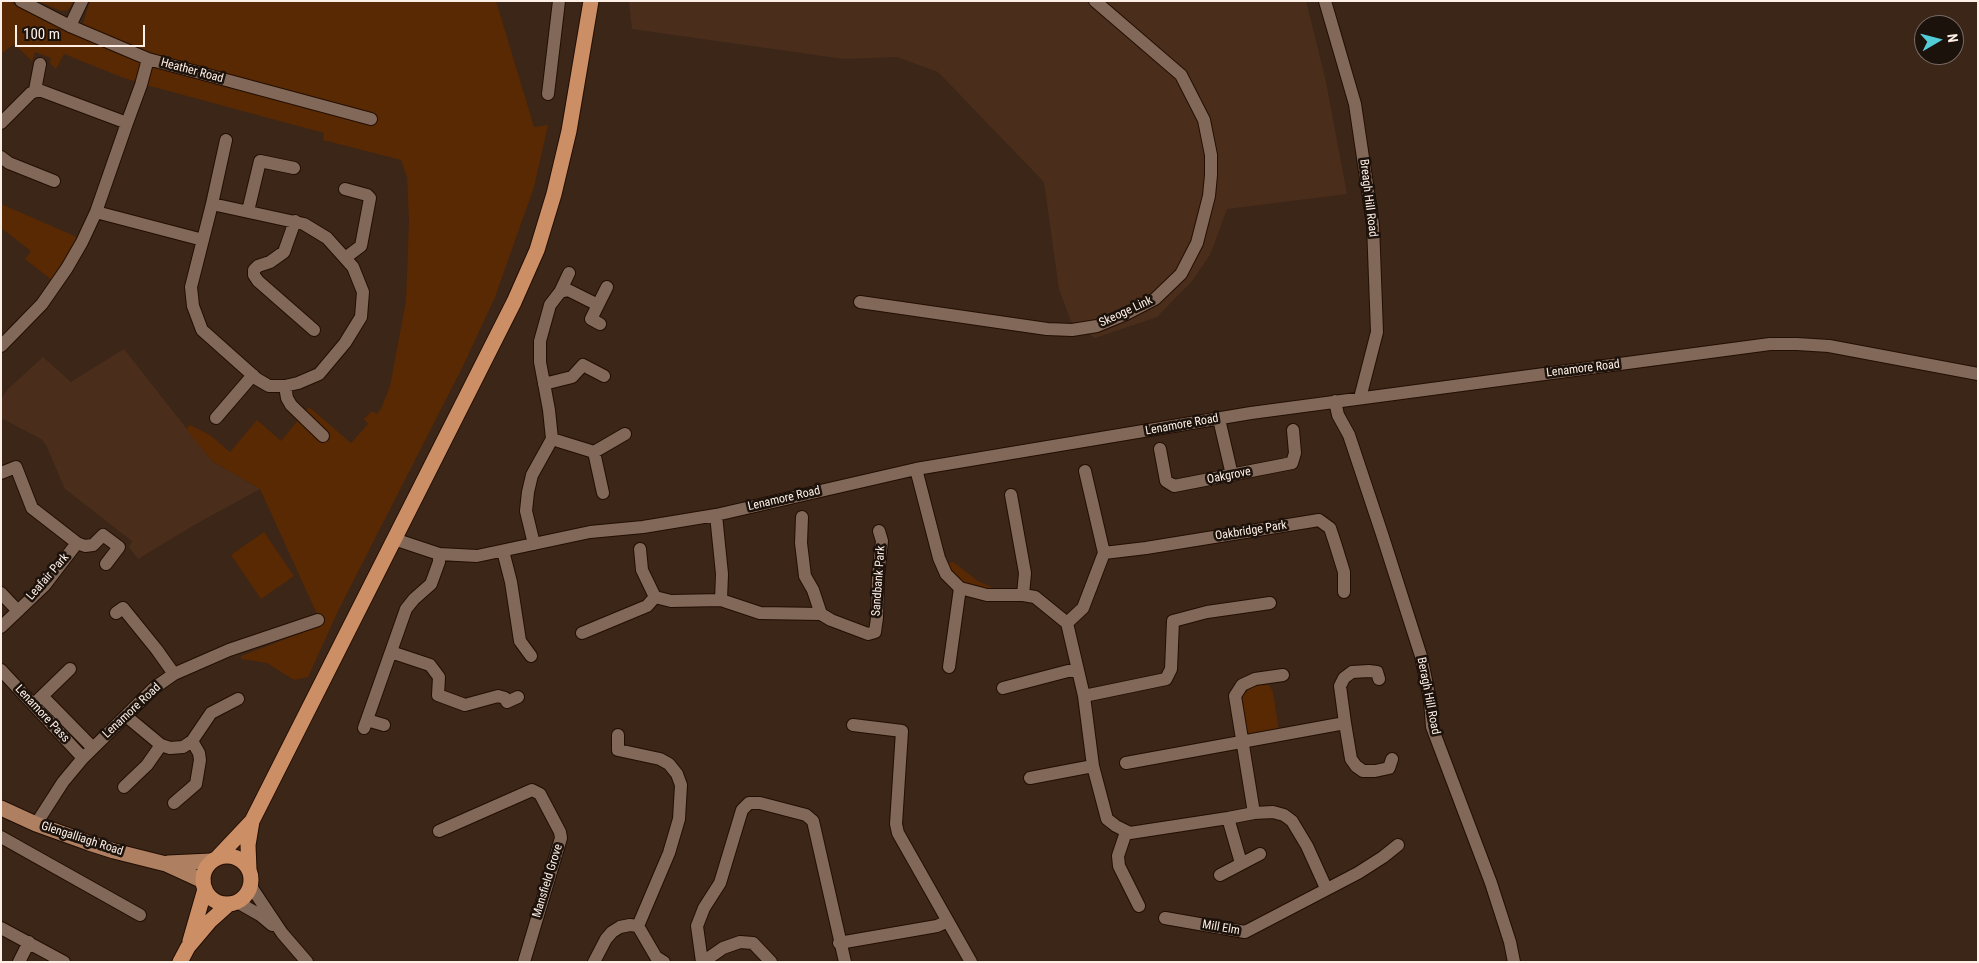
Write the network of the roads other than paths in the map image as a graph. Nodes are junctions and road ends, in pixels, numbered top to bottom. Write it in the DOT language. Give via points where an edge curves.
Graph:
graph roads {
  1 [pos="21,1"];
  2 [pos="82,1"];
  3 [pos="559,1"];
  4 [pos="591,1"];
  5 [pos="1325,1"];
  6 [pos="1101,3"];
  7 [pos="70,26"];
  8 [pos="148,59"];
  9 [pos="40,64"];
  10 [pos="35,90"];
  11 [pos="548,94"];
  12 [pos="371,119"];
  13 [pos="1,123"];
  14 [pos="126,123"];
  15 [pos="226,140"];
  16 [pos="1,158"];
  17 [pos="294,168"];
  18 [pos="54,181"];
  19 [pos="345,189"];
  20 [pos="212,204"];
  21 [pos="248,211"];
  22 [pos="96,212"];
  23 [pos="295,221"];
  24 [pos="203,240"];
  25 [pos="345,258"];
  26 [pos="569,273"];
  27 [pos="607,287"];
  28 [pos="560,292"];
  29 [pos="860,302"];
  30 [pos="598,305"];
  31 [pos="600,324"];
  32 [pos="314,330"];
  33 [pos="1,346"];
  34 [pos="1978,374"];
  35 [pos="253,375"];
  36 [pos="604,376"];
  37 [pos="544,384"];
  38 [pos="285,386"];
  39 [pos="1360,398"];
  40 [pos="1335,401"];
  41 [pos="216,418"];
  42 [pos="1219,419"];
  43 [pos="1293,430"];
  44 [pos="626,434"];
  45 [pos="323,436"];
  46 [pos="552,439"];
  47 [pos="1160,449"];
  48 [pos="594,452"];
  49 [pos="916,470"];
  50 [pos="1085,471"];
  51 [pos="1,473"];
  52 [pos="1232,475"];
  53 [pos="603,493"];
  54 [pos="1011,495"];
  55 [pos="716,515"];
  56 [pos="802,517"];
  57 [pos="879,531"];
  58 [pos="394,538"];
  59 [pos="77,543"];
  60 [pos="534,544"];
  61 [pos="640,548"];
  62 [pos="503,551"];
  63 [pos="1104,553"];
  64 [pos="439,554"];
  65 [pos="106,564"];
  66 [pos="960,588"];
  67 [pos="1344,592"];
  68 [pos="1,594"];
  69 [pos="1023,594"];
  70 [pos="655,597"];
  71 [pos="721,600"];
  72 [pos="1270,603"];
  73 [pos="18,611"];
  74 [pos="116,613"];
  75 [pos="821,614"];
  76 [pos="318,620"];
  77 [pos="1067,623"];
  78 [pos="1,626"];
  79 [pos="582,632"];
  80 [pos="390,652"];
  81 [pos="531,656"];
  82 [pos="70,667"];
  83 [pos="948,667"];
  84 [pos="1,670"];
  85 [pos="1078,670"];
  86 [pos="174,674"];
  87 [pos="1283,675"];
  88 [pos="1379,680"];
  89 [pos="1003,688"];
  90 [pos="1084,696"];
  91 [pos="518,697"];
  92 [pos="238,699"];
  93 [pos="38,701"];
  94 [pos="126,716"];
  95 [pos="1345,723"];
  96 [pos="384,725"];
  97 [pos="853,725"];
  98 [pos="618,735"];
  99 [pos="192,742"];
  100 [pos="1243,742"];
  101 [pos="161,745"];
  102 [pos="93,748"];
  103 [pos="83,758"];
  104 [pos="1392,758"];
  105 [pos="1126,763"];
  106 [pos="1093,766"];
  107 [pos="1030,778"];
  108 [pos="124,786"];
  109 [pos="174,803"];
  110 [pos="1,808"];
  111 [pos="1254,812"];
  112 [pos="1228,818"];
  113 [pos="252,821"];
  114 [pos="36,824"];
  115 [pos="439,831"];
  116 [pos="1126,832"];
  117 [pos="1,837"];
  118 [pos="1398,845"];
  119 [pos="1260,854"];
  120 [pos="214,859"];
  121 [pos="1241,863"];
  122 [pos="166,864"];
  123 [pos="1220,875"];
  124 [pos="250,877"];
  125 [pos="204,885"];
  126 [pos="1326,888"];
  127 [pos="233,903"];
  128 [pos="1139,906"];
  129 [pos="137,908"];
  130 [pos="1165,918"];
  131 [pos="948,921"];
  132 [pos="638,926"];
  133 [pos="1,928"];
  134 [pos="282,933"];
  135 [pos="29,942"];
  136 [pos="839,943"];
  137 [pos="188,947"];
  138 [pos="19,962"];
  139 [pos="64,962"];
  140 [pos="180,962"];
  141 [pos="307,962"];
  142 [pos="524,962"];
  143 [pos="594,962"];
  144 [pos="664,962"];
  145 [pos="702,962"];
  146 [pos="771,962"];
  147 [pos="845,962"];
  148 [pos="971,962"];
  149 [pos="1514,962"];
  1 -- 7 [label="street, Heather Road"];
  2 -- 7 [label="street"];
  3 -- 11 [label="street"];
  4 -- 58 [label="highway" via="569,131 537,250 514,302"];
  5 -- 39 [label="street, Breagh Hill Road" via="1355,104 1372,226 1377,332"];
  6 -- 29 [label="street, Skeoge Link" via="1181,75 1204,120 1210,155 1209,196 1197,243 1181,274 1155,300 1097,326 1072,330"];
  7 -- 8 [label="street, Heather Road"];
  8 -- 12 [label="street, Heather Road"];
  8 -- 14 [label="street"];
  9 -- 10 [label="street"];
  10 -- 13 [label="street"];
  10 -- 14 [label="street"];
  14 -- 22 [label="street"];
  15 -- 20 [label="street"];
  16 -- 18 [label="street"];
  17 -- 21 [label="street" via="260,160"];
  19 -- 25 [label="street" via="370,198 361,246"];
  20 -- 21 [label="street"];
  20 -- 24 [label="street"];
  21 -- 23 [label="street"];
  22 -- 24 [label="street"];
  22 -- 33 [label="street" via="82,242 53,288 21,328"];
  23 -- 25 [label="street" via="327,238"];
  23 -- 32 [label="street" via="284,252 258,266 254,275"];
  24 -- 35 [label="street" via="191,286 193,306 202,330"];
  25 -- 38 [label="street" via="353,267 363,292 361,317 345,343 319,374"];
  26 -- 28 [label="street"];
  27 -- 30 [label="street"];
  28 -- 30 [label="street" via="568,290"];
  28 -- 37 [label="street" via="550,305 540,341"];
  30 -- 31 [label="street" via="591,319"];
  34 -- 39 [label="street, Lenamore Road" via="1829,346 1770,344"];
  35 -- 38 [label="street" via="269,386"];
  35 -- 41 [label="street"];
  36 -- 37 [label="street" via="583,365 572,377"];
  37 -- 46 [label="street"];
  38 -- 45 [label="street" via="291,405"];
  39 -- 40 [label="street, Lenamore Road"];
  40 -- 42 [label="street, Lenamore Road"];
  40 -- 149 [label="street, Beragh Hill Road" via="1421,656 1432,727 1491,883"];
  42 -- 49 [label="street, Lenamore Road"];
  42 -- 52 [label="street"];
  43 -- 52 [label="street, Oakgrove" via="1295,453 1292,463"];
  44 -- 48 [label="street"];
  46 -- 48 [label="street"];
  46 -- 60 [label="street" via="532,475 528,492 526,511"];
  47 -- 52 [label="street, Oakgrove" via="1166,481 1174,486"];
  48 -- 53 [label="street"];
  49 -- 55 [label="street, Lenamore Road"];
  49 -- 66 [label="street" via="939,558 946,574"];
  50 -- 63 [label="street"];
  51 -- 59 [label="street, Leafair Park" via="16,467 32,508"];
  54 -- 69 [label="street" via="1025,574"];
  55 -- 60 [label="street, Lenamore Road" via="643,528 590,532"];
  55 -- 71 [label="street" via="722,574"];
  56 -- 75 [label="street" via="800,543 805,576"];
  57 -- 75 [label="street, Sandbank Park" via="882,541 875,632 868,634"];
  58 -- 64 [label="street, Lenamore Road"];
  58 -- 113 [label="highway"];
  59 -- 65 [label="street, Leafair Park" via="93,545 103,534 119,547"];
  59 -- 73 [label="street, Leafair Park" via="44,586"];
  60 -- 62 [label="street, Lenamore Road"];
  61 -- 70 [label="street" via="642,570"];
  62 -- 64 [label="street, Lenamore Road" via="478,556"];
  62 -- 81 [label="street" via="520,641"];
  63 -- 67 [label="street, Oakbridge Park" via="1319,520 1330,528 1336,543 1344,572"];
  63 -- 77 [label="street" via="1084,608"];
  64 -- 80 [label="street" via="431,584 406,609"];
  66 -- 69 [label="street" via="987,595"];
  66 -- 83 [label="street"];
  68 -- 73 [label="street, Leafair Park"];
  69 -- 77 [label="street" via="1035,597"];
  70 -- 71 [label="street, Sandbank Park"];
  70 -- 79 [label="street" via="647,606"];
  71 -- 75 [label="street, Sandbank Park" via="760,613"];
  72 -- 90 [label="street" via="1207,612 1173,621 1172,669 1166,679"];
  73 -- 78 [label="street, Leafair Park"];
  74 -- 86 [label="street" via="123,608"];
  76 -- 86 [label="street, Lenamore Road" via="229,650"];
  77 -- 85 [label="street"];
  80 -- 91 [label="street" via="430,665 439,677 438,695 465,705 498,696 507,702"];
  80 -- 96 [label="street" via="365,724"];
  82 -- 93 [label="street"];
  84 -- 93 [label="street, Lenamore Pass"];
  85 -- 89 [label="street"];
  85 -- 90 [label="street"];
  86 -- 94 [label="street, Lenamore Road" via="154,688"];
  87 -- 100 [label="street" via="1255,679 1242,685 1236,696"];
  88 -- 95 [label="street" via="1377,672 1369,670 1352,672 1344,678 1340,686"];
  90 -- 106 [label="street"];
  92 -- 99 [label="street" via="211,713"];
  93 -- 102 [label="street"];
  93 -- 103 [label="street, Lenamore Pass"];
  94 -- 101 [label="street"];
  94 -- 102 [label="street, Lenamore Road"];
  95 -- 100 [label="street"];
  95 -- 104 [label="street" via="1352,759 1362,771 1388,768"];
  97 -- 131 [label="street" via="902,731 896,824"];
  98 -- 132 [label="street" via="618,750 660,758 670,764 681,785 679,819 669,853"];
  99 -- 101 [label="street" via="183,747"];
  99 -- 109 [label="street" via="200,760 196,784"];
  100 -- 105 [label="street"];
  100 -- 111 [label="street"];
  101 -- 108 [label="street" via="147,765"];
  102 -- 103 [label="street, Lenamore Road"];
  103 -- 114 [label="street, Lenamore Road"];
  106 -- 107 [label="street"];
  106 -- 116 [label="street" via="1107,819"];
  110 -- 114 [label="main road, Glengalliagh Road"];
  111 -- 112 [label="street"];
  111 -- 126 [label="street" via="1273,812 1292,821"];
  112 -- 116 [label="street"];
  112 -- 121 [label="street"];
  113 -- 120 [label="highway"];
  113 -- 124 [label="highway" via="248,845"];
  114 -- 122 [label="main road, Glengalliagh Road" via="114,851"];
  115 -- 142 [label="street, Mansfield Grove" via="532,790 540,794 561,838"];
  116 -- 128 [label="street" via="1118,856 1119,866"];
  117 -- 129 [label="street"];
  118 -- 126 [label="street, Mill Elm" via="1362,871"];
  119 -- 121 [label="street"];
  120 -- 122 [label="main road, Glengalliagh Road"];
  120 -- 124 [label="highway" via="232,856 239,859"];
  120 -- 125 [label="highway" via="203,874"];
  121 -- 123 [label="street"];
  122 -- 125 [label="main road, Glengalliagh Road"];
  124 -- 127 [label="highway" via="243,898"];
  124 -- 134 [label="street"];
  125 -- 127 [label="highway" via="214,900"];
  125 -- 137 [label="highway"];
  126 -- 130 [label="street, Mill Elm" via="1245,932"];
  127 -- 134 [label="street" via="260,915"];
  127 -- 137 [label="highway" via="210,921"];
  131 -- 136 [label="street" via="937,926"];
  131 -- 148 [label="street"];
  132 -- 143 [label="street" via="620,926 612,932"];
  132 -- 144 [label="street" via="656,957"];
  133 -- 135 [label="street"];
  134 -- 141 [label="street"];
  135 -- 138 [label="street"];
  135 -- 139 [label="street"];
  136 -- 145 [label="street" via="813,821 806,815 749,803 742,810 720,883 697,926"];
  136 -- 147 [label="street"];
  137 -- 140 [label="highway"];
  145 -- 146 [label="street" via="723,948 740,942 753,943"];
}
